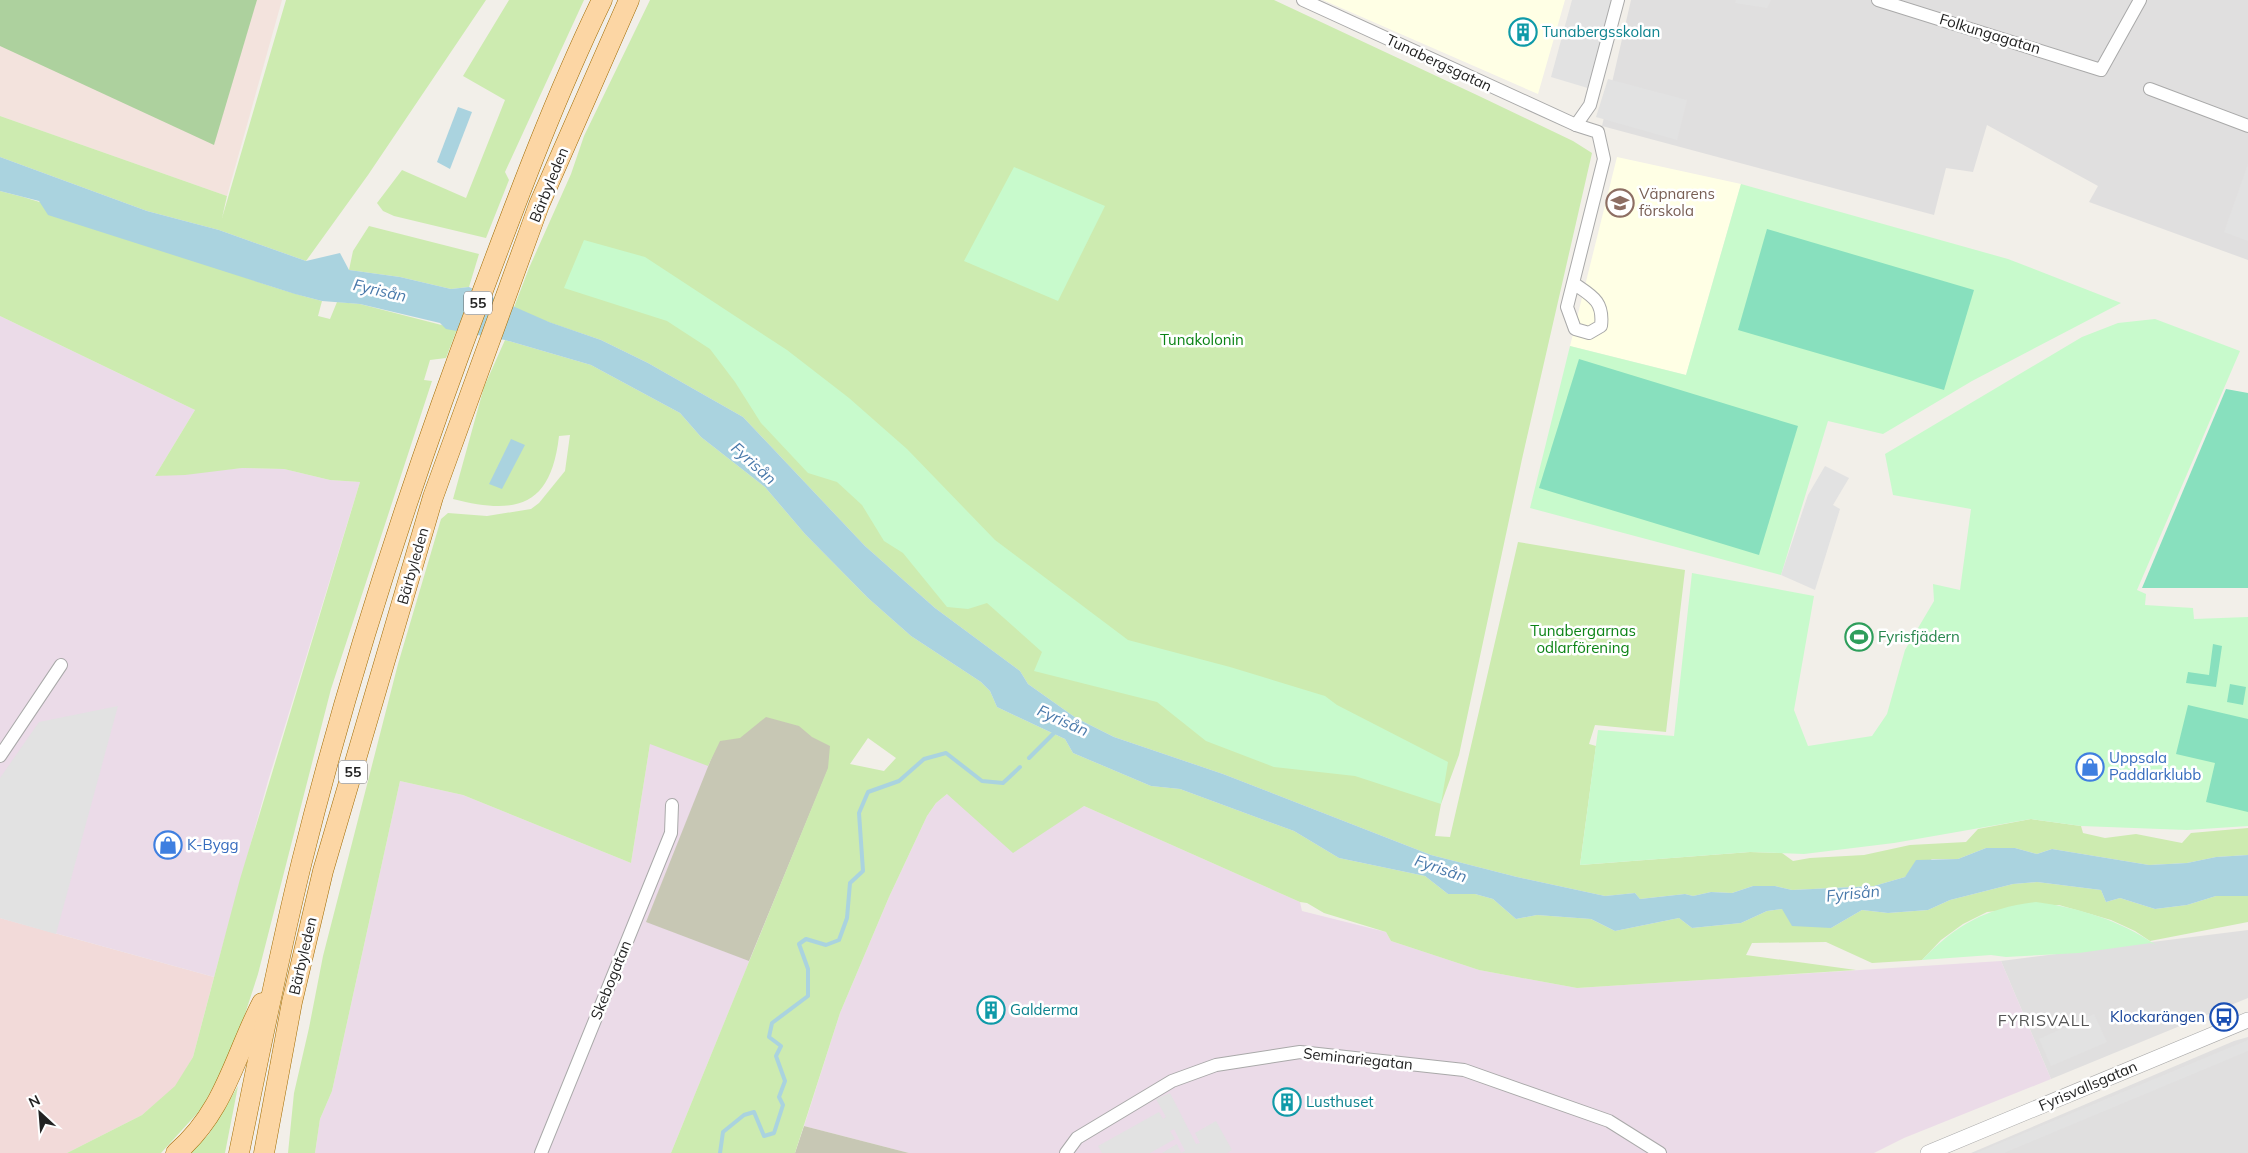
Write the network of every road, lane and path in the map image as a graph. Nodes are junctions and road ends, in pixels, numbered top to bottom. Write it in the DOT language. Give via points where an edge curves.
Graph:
graph roads {
  1 [pos="602,0"];
  2 [pos="629,0"];
  3 [pos="1303,0"];
  4 [pos="1618,0"];
  5 [pos="1878,0"];
  6 [pos="2140,0"];
  7 [pos="2150,89"];
  8 [pos="1576,125"];
  9 [pos="2248,126"];
  10 [pos="1573,283"];
  11 [pos="61,665"];
  12 [pos="0,756"];
  13 [pos="672,805"];
  14 [pos="275,979"];
  15 [pos="2248,1020"];
  16 [pos="176,1153"];
  17 [pos="239,1153"];
  18 [pos="264,1153"];
  19 [pos="540,1153"];
  20 [pos="1066,1153"];
  21 [pos="1660,1153"];
  22 [pos="1928,1153"];
  1 -- 14 [label="main road, Bärbyleden / 55" via="518,198 409,493 335,740"];
  2 -- 18 [label="main road, Bärbyleden / 55" via="539,205 433,497 323,871 292,1002"];
  3 -- 8 [label="street, Tunabergsgatan"];
  4 -- 8 [label="street" via="1590,105"];
  5 -- 6 [label="street, Folkungagatan" via="2101,70"];
  7 -- 9 [label="street"];
  8 -- 10 [label="street, Tunabergsgatan" via="1598,132 1604,159"];
  11 -- 12 [label="street"];
  13 -- 19 [label="street, Skebogatan" via="671,833"];
  14 -- 16 [label="main road" via="217,1104"];
  14 -- 17 [label="main road, Bärbyleden / 55"];
  15 -- 22 [label="street, Fyrisvallsgatan"];
  20 -- 21 [label="street, Seminariegatan" via="1077,1138 1172,1081 1216,1065 1300,1052 1464,1070 1609,1121"];
}
